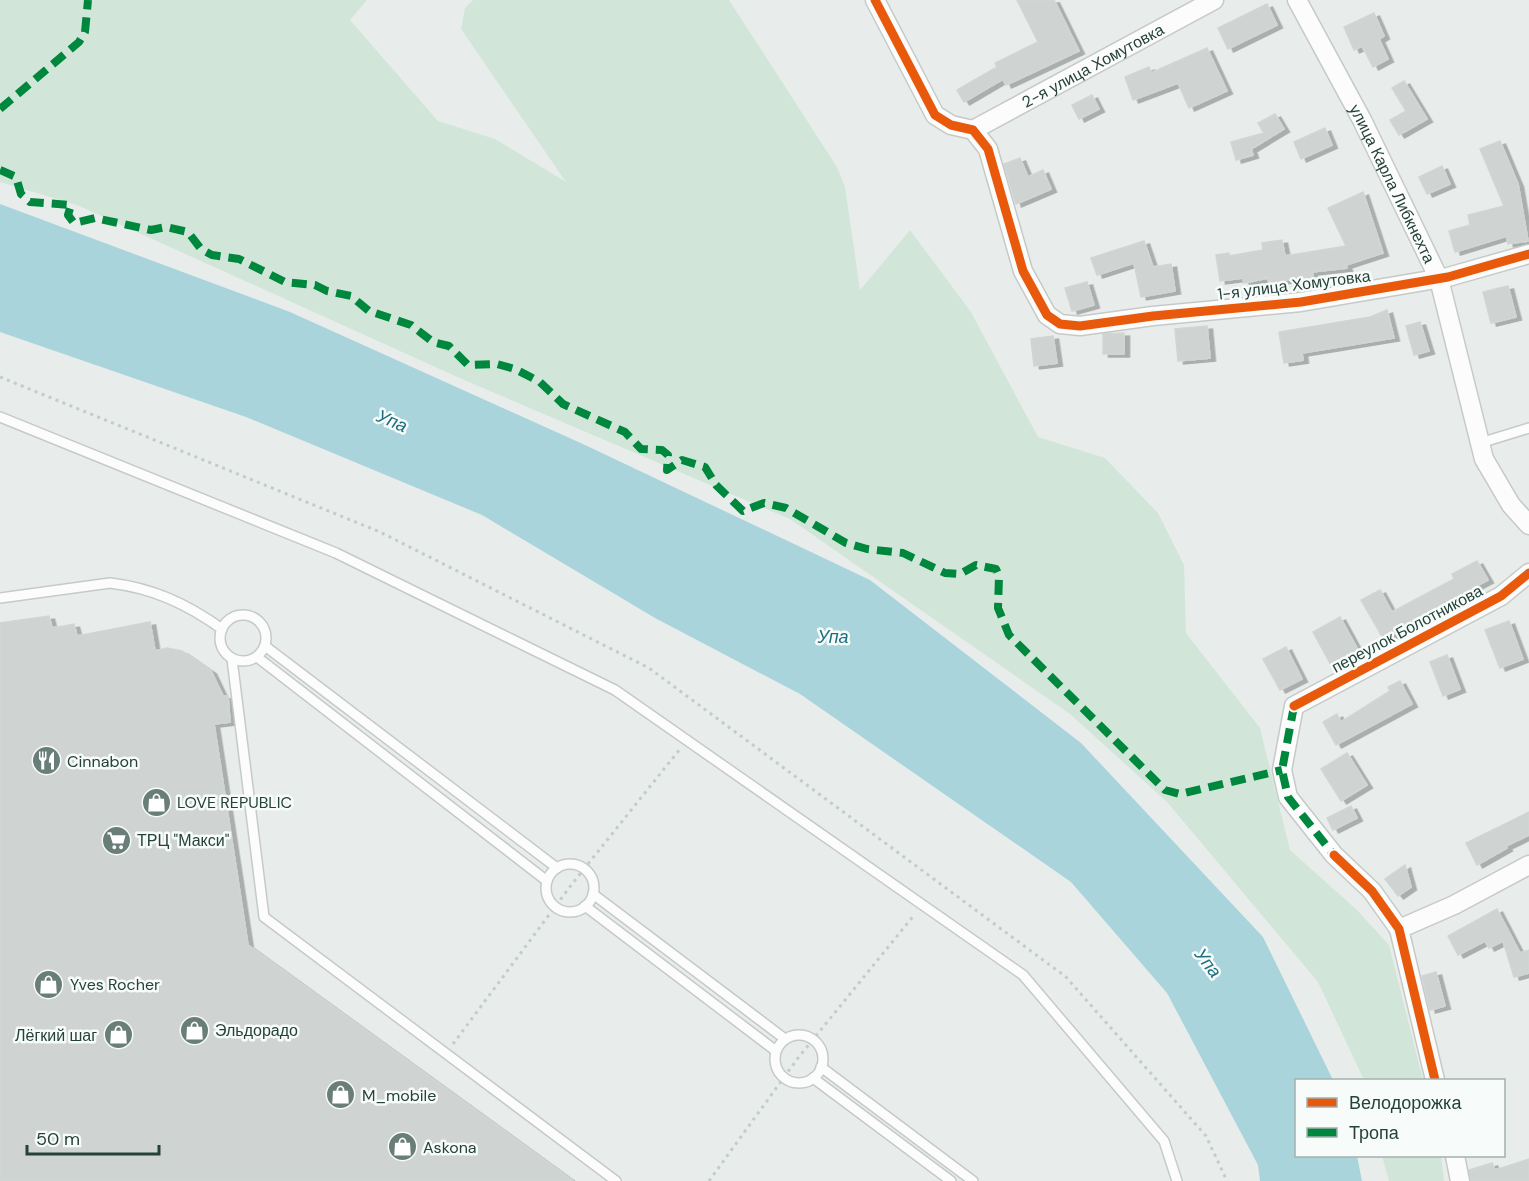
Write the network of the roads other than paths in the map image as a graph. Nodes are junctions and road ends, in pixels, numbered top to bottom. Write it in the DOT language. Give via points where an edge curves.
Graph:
graph roads {
  1 [pos="875,0"];
  2 [pos="1214,0"];
  3 [pos="1297,0"];
  4 [pos="973,130"];
  5 [pos="1529,254"];
  6 [pos="1439,279"];
  7 [pos="0,417"];
  8 [pos="1529,428"];
  9 [pos="1480,443"];
  10 [pos="1529,525"];
  11 [pos="1529,573"];
  12 [pos="0,598"];
  13 [pos="222,629"];
  14 [pos="265,646"];
  15 [pos="257,657"];
  16 [pos="232,659"];
  17 [pos="1529,865"];
  18 [pos="557,868"];
  19 [pos="547,881"];
  20 [pos="593,894"];
  21 [pos="585,906"];
  22 [pos="1399,929"];
  23 [pos="785,1039"];
  24 [pos="776,1051"];
  25 [pos="821,1067"];
  26 [pos="813,1078"];
  27 [pos="1435,1079"];
  28 [pos="1455,1157"];
  29 [pos="616,1181"];
  30 [pos="951,1181"];
  31 [pos="973,1181"];
  32 [pos="1177,1181"];
  33 [pos="1460,1181"];
  1 -- 4 [label="street" via="935,115 951,125"];
  2 -- 4 [label="street, 2-я улица Хомутовка"];
  3 -- 6 [label="street, улица Карла Либкнехта" via="1362,120"];
  4 -- 6 [label="street, 1-я улица Хомутовка" via="987,150 1023,271 1047,315 1060,324 1080,326 1301,302"];
  5 -- 6 [label="street, 1-я улица Хомутовка"];
  6 -- 9 [label="street, улица Карла Либкнехта"];
  7 -- 32 [label="lane" via="342,556 615,690 1023,975 1164,1140"];
  8 -- 9 [label="lane"];
  9 -- 10 [label="street, улица Карла Либкнехта" via="1496,480"];
  11 -- 22 [label="street, переулок Болотникова" via="1501,596 1294,706 1281,770 1288,797 1334,855 1372,891"];
  12 -- 13 [label="lane" via="123,584 177,600"];
  13 -- 14 [label="lane" via="231,618 252,617 266,632"];
  13 -- 16 [label="lane" via="220,642"];
  14 -- 15 [label="lane"];
  14 -- 18 [label="lane"];
  15 -- 16 [label="lane" via="245,662"];
  15 -- 19 [label="lane"];
  16 -- 29 [label="lane" via="264,916"];
  17 -- 22 [label="street"];
  18 -- 19 [label="lane"];
  18 -- 20 [label="lane" via="570,864 584,868 593,880"];
  19 -- 21 [label="lane" via="548,896 555,906 571,912"];
  20 -- 21 [label="lane"];
  20 -- 23 [label="lane"];
  21 -- 24 [label="lane"];
  22 -- 27 [label="street"];
  23 -- 24 [label="lane"];
  23 -- 25 [label="lane" via="799,1035 813,1040 822,1052"];
  24 -- 26 [label="lane" via="776,1068 784,1078 801,1083"];
  25 -- 26 [label="lane"];
  25 -- 31 [label="lane"];
  26 -- 30 [label="lane"];
  28 -- 33 [label="street"];
}
